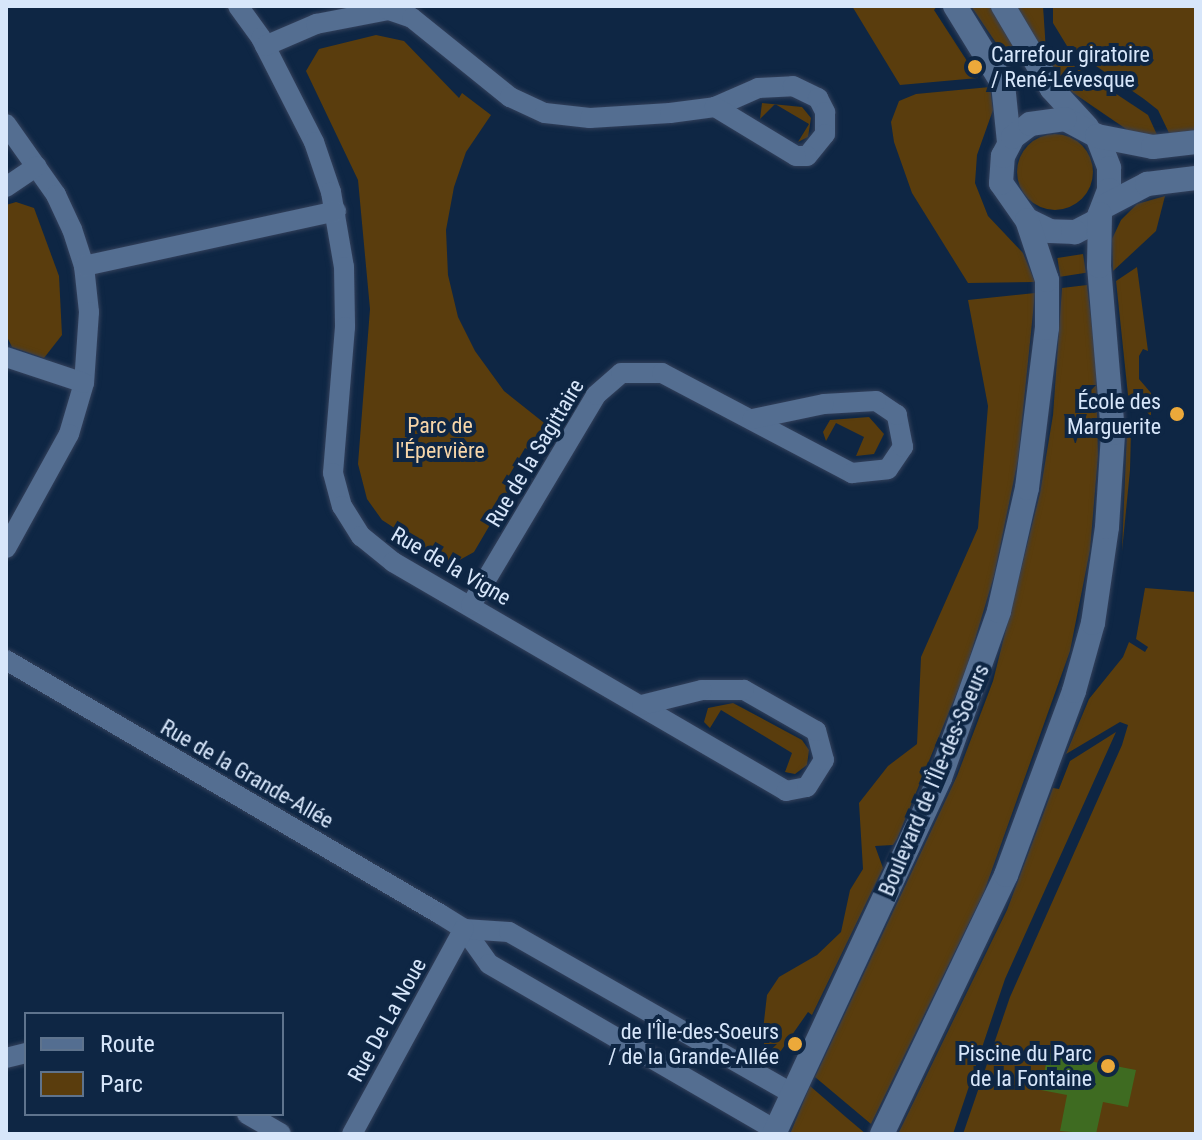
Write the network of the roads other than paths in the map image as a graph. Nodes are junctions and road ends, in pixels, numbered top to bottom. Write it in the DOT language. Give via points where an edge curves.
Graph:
graph roads {
  1 [pos="238,6"];
  2 [pos="955,6"];
  3 [pos="1003,6"];
  4 [pos="265,46"];
  5 [pos="715,107"];
  6 [pos="6,124"];
  7 [pos="1093,132"];
  8 [pos="1009,142"];
  9 [pos="1196,142"];
  10 [pos="37,166"];
  11 [pos="1196,178"];
  12 [pos="6,187"];
  13 [pos="1102,210"];
  14 [pos="336,211"];
  15 [pos="1027,220"];
  16 [pos="84,266"];
  17 [pos="6,357"];
  18 [pos="84,383"];
  19 [pos="753,419"];
  20 [pos="6,548"];
  21 [pos="471,605"];
  22 [pos="6,660"];
  23 [pos="642,705"];
  24 [pos="464,929"];
  25 [pos="791,1093"];
  26 [pos="250,1116"];
  27 [pos="775,1132"];
  28 [pos="281,1134"];
  29 [pos="352,1134"];
  30 [pos="882,1134"];
  1 -- 4 [label="street, Rue de la Vigne"];
  2 -- 8 [label="street" via="1003,84"];
  3 -- 7 [label="street" via="1052,89"];
  4 -- 5 [label="street" via="316,24 389,10 412,18 510,97 545,113 616,118"];
  4 -- 14 [label="street, Rue de la Vigne" via="321,158"];
  5 -- 5 [label="street" via="796,156 807,156 825,134 827,119 818,98 793,86 758,88"];
  6 -- 10 [label="street"];
  7 -- 8 [label="street" via="1051,119 1023,128"];
  7 -- 9 [label="street" via="1153,147"];
  7 -- 13 [label="street" via="1109,168"];
  8 -- 15 [label="street" via="1001,183"];
  10 -- 12 [label="street"];
  10 -- 16 [label="street" via="64,211"];
  11 -- 13 [label="street" via="1147,184"];
  13 -- 15 [label="street" via="1093,225 1075,232 1050,231"];
  13 -- 30 [label="street" via="1099,266 1113,433 1093,623 1074,691 1006,875"];
  14 -- 16 [label="street"];
  14 -- 21 [label="street, Rue de la Vigne" via="345,306 333,461 338,495 353,526 378,552"];
  15 -- 25 [label="street, Boulevard de l'Île-des-Soeurs" via="1045,269 1048,310 1034,445 1004,593 940,778"];
  16 -- 18 [label="street" via="89,336"];
  17 -- 18 [label="street"];
  18 -- 20 [label="street" via="57,460"];
  19 -- 19 [label="street, Rue de la Sagittaire" via="852,473 888,469 903,447 897,415 876,401 824,404"];
  19 -- 21 [label="street, Rue de la Sagittaire" via="654,370 614,376 596,395"];
  21 -- 23 [label="street, Rue de la Vigne"];
  22 -- 24 [label="street, Rue de la Grande-Allée"];
  23 -- 23 [label="street, Rue de la Vigne" via="786,791 807,787 824,760 816,731 744,690 702,690"];
  24 -- 25 [label="street, Rue de la Grande-Allée" via="509,932"];
  24 -- 27 [label="street, Rue de la Grande-Allée" via="489,964"];
  24 -- 29 [label="street, Rue De La Noue"];
  25 -- 27 [label="street, Boulevard de l'Île-des-Soeurs"];
  26 -- 28 [label="street"];
}
